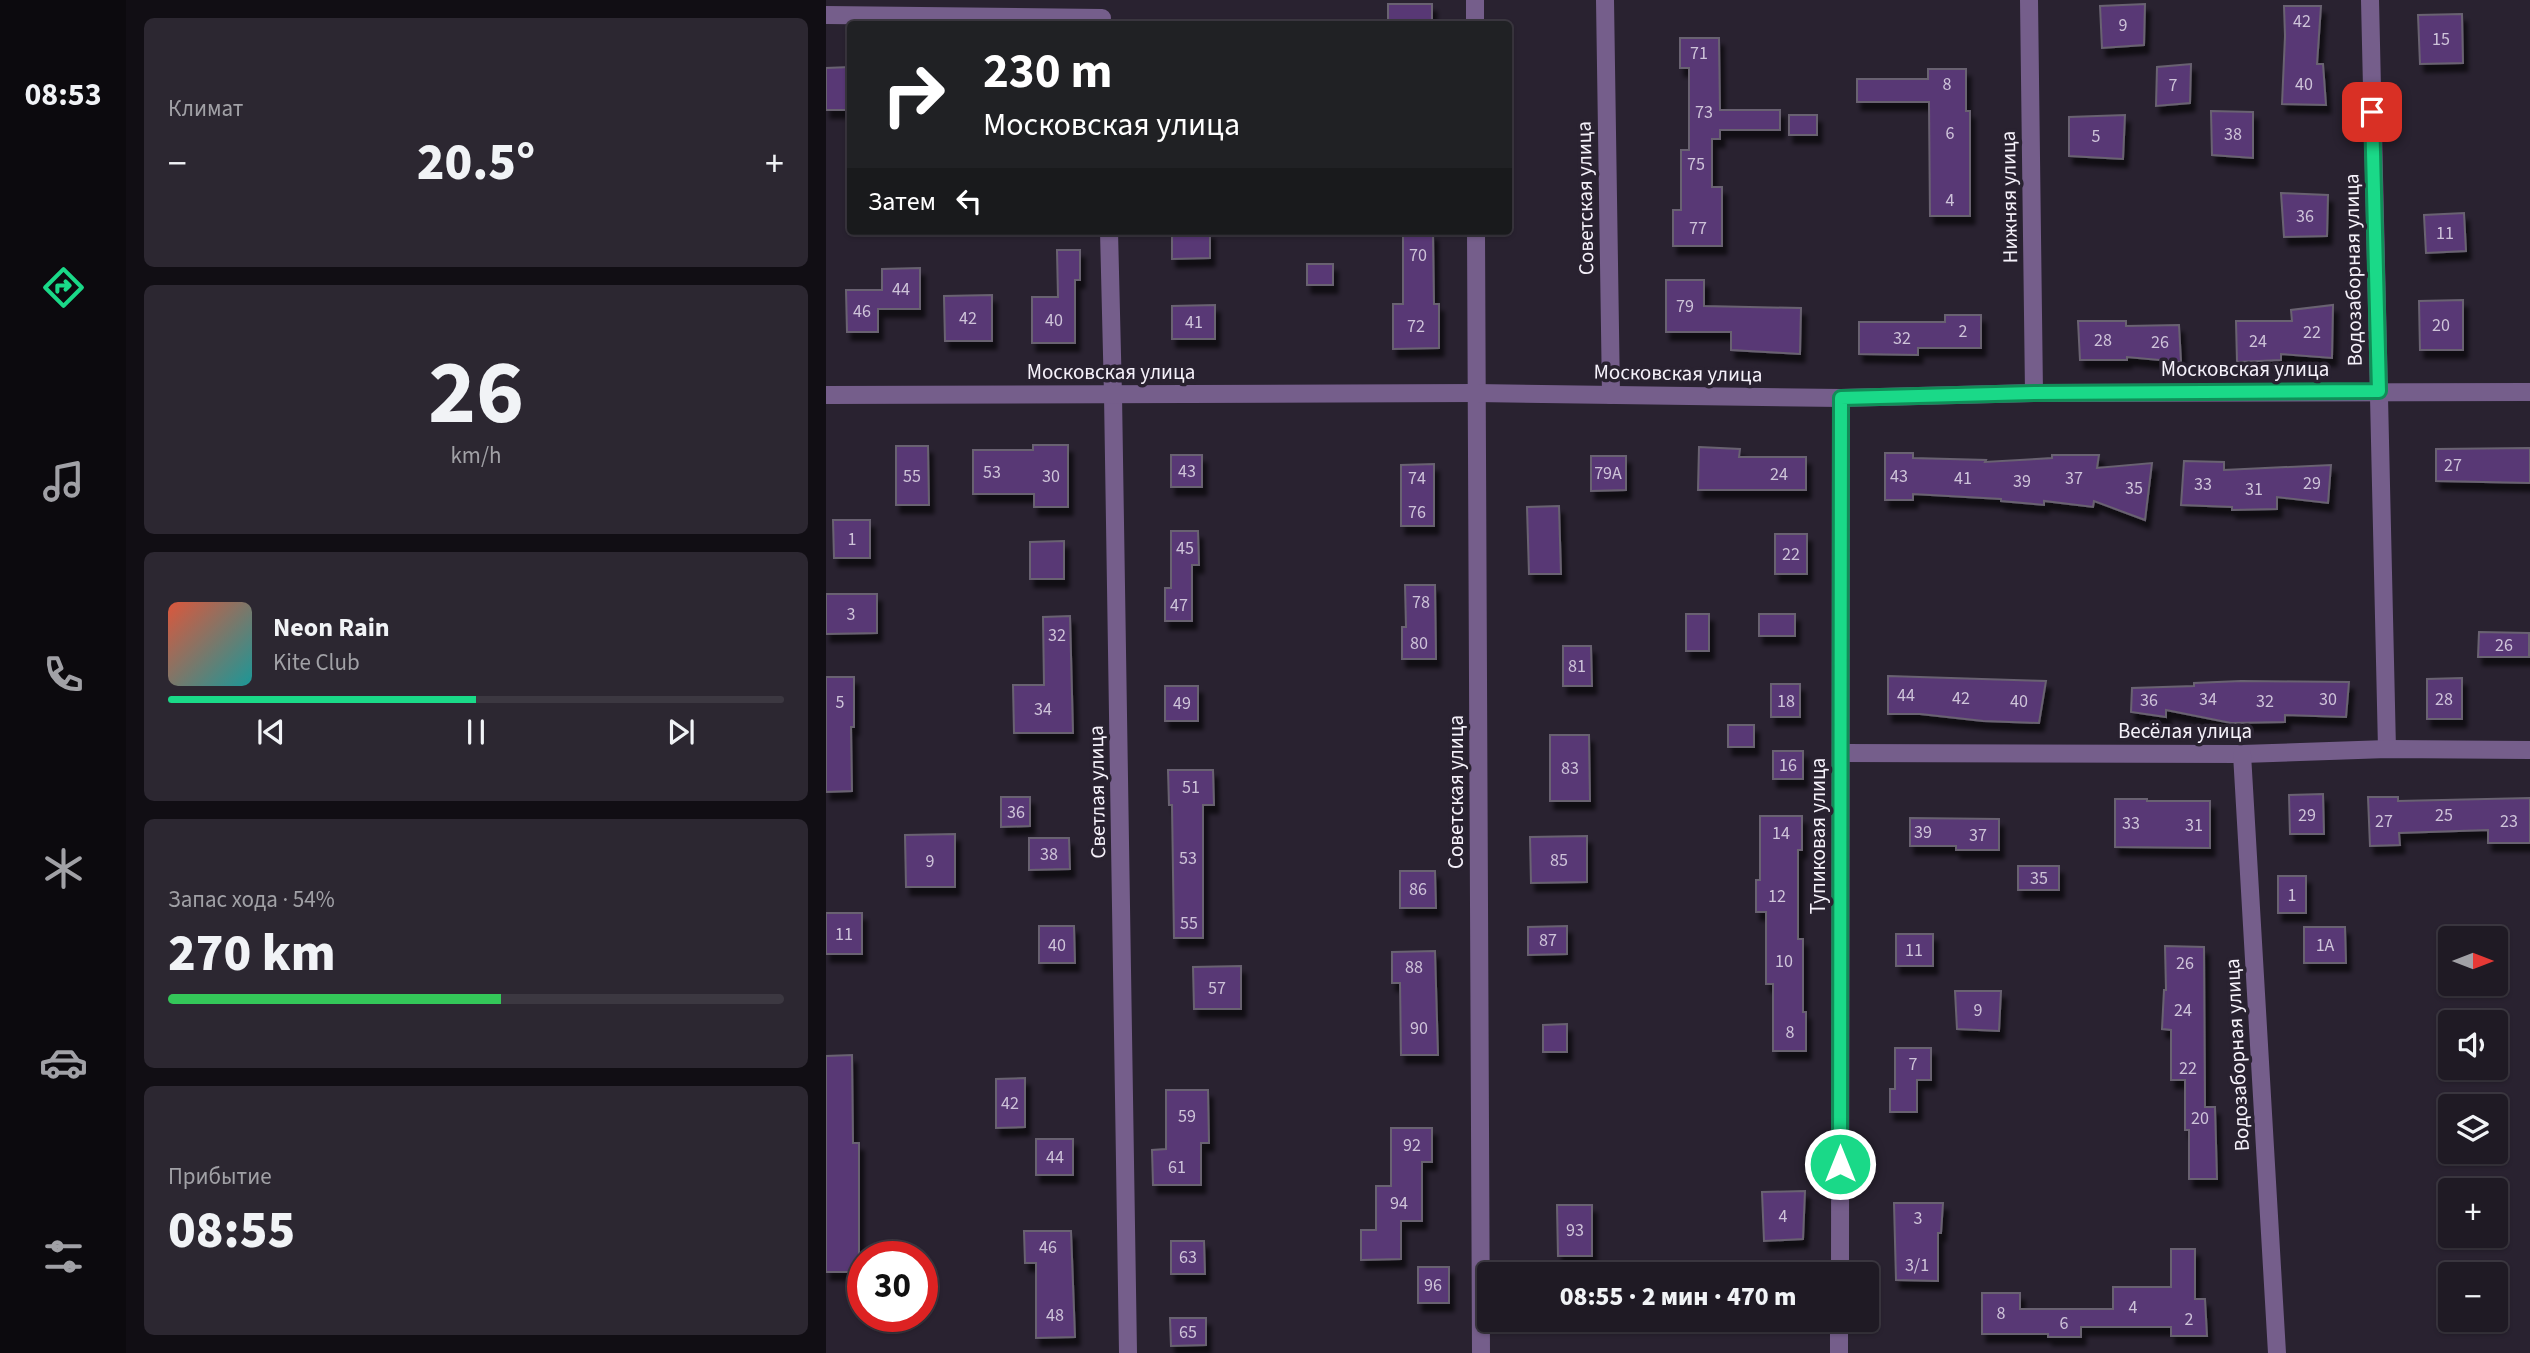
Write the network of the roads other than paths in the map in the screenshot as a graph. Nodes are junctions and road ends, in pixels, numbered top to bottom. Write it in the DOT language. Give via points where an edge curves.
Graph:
graph roads {
  1 [pos="1475,0"];
  2 [pos="1605,0"];
  3 [pos="2029,0"];
  4 [pos="2370,0"];
  5 [pos="1102,14"];
  6 [pos="826,15"];
  7 [pos="1475,21"];
  8 [pos="1109,235"];
  9 [pos="1476,235"];
  10 [pos="2379,391"];
  11 [pos="2530,392"];
  12 [pos="1476,393"];
  13 [pos="2034,393"];
  14 [pos="1114,394"];
  15 [pos="1611,394"];
  16 [pos="826,395"];
  17 [pos="1841,398"];
  18 [pos="2387,749"];
  19 [pos="2530,750"];
  20 [pos="1841,753"];
  21 [pos="2242,754"];
  22 [pos="1840,1262"];
  23 [pos="1839,1332"];
  24 [pos="1128,1353"];
  25 [pos="1481,1353"];
  26 [pos="1839,1353"];
  27 [pos="2277,1353"];
  1 -- 7 [label="street"];
  2 -- 15 [label="street, Советская улица"];
  3 -- 13 [label="street, Нижняя улица"];
  4 -- 10 [label="street, Водозаборная улица"];
  5 -- 6 [label="street"];
  8 -- 14 [label="street, Светлая улица"];
  9 -- 12 [label="street, Советская улица"];
  10 -- 11 [label="street, Московская улица"];
  10 -- 13 [label="street, Московская улица"];
  10 -- 18 [label="street, Водозаборная улица"];
  12 -- 14 [label="street, Московская улица"];
  12 -- 15 [label="street, Московская улица"];
  12 -- 25 [label="street, Советская улица"];
  13 -- 17 [label="street, Московская улица"];
  14 -- 16 [label="street, Московская улица"];
  14 -- 24 [label="street, Светлая улица"];
  15 -- 17 [label="street, Московская улица"];
  17 -- 20 [label="street, Тупиковая улица"];
  18 -- 19 [label="street, Весёлая улица"];
  18 -- 21 [label="street, Весёлая улица"];
  20 -- 21 [label="street, Весёлая улица"];
  20 -- 22 [label="street, Тупиковая улица"];
  21 -- 27 [label="street, Водозаборная улица"];
  23 -- 26 [label="street"];
}
